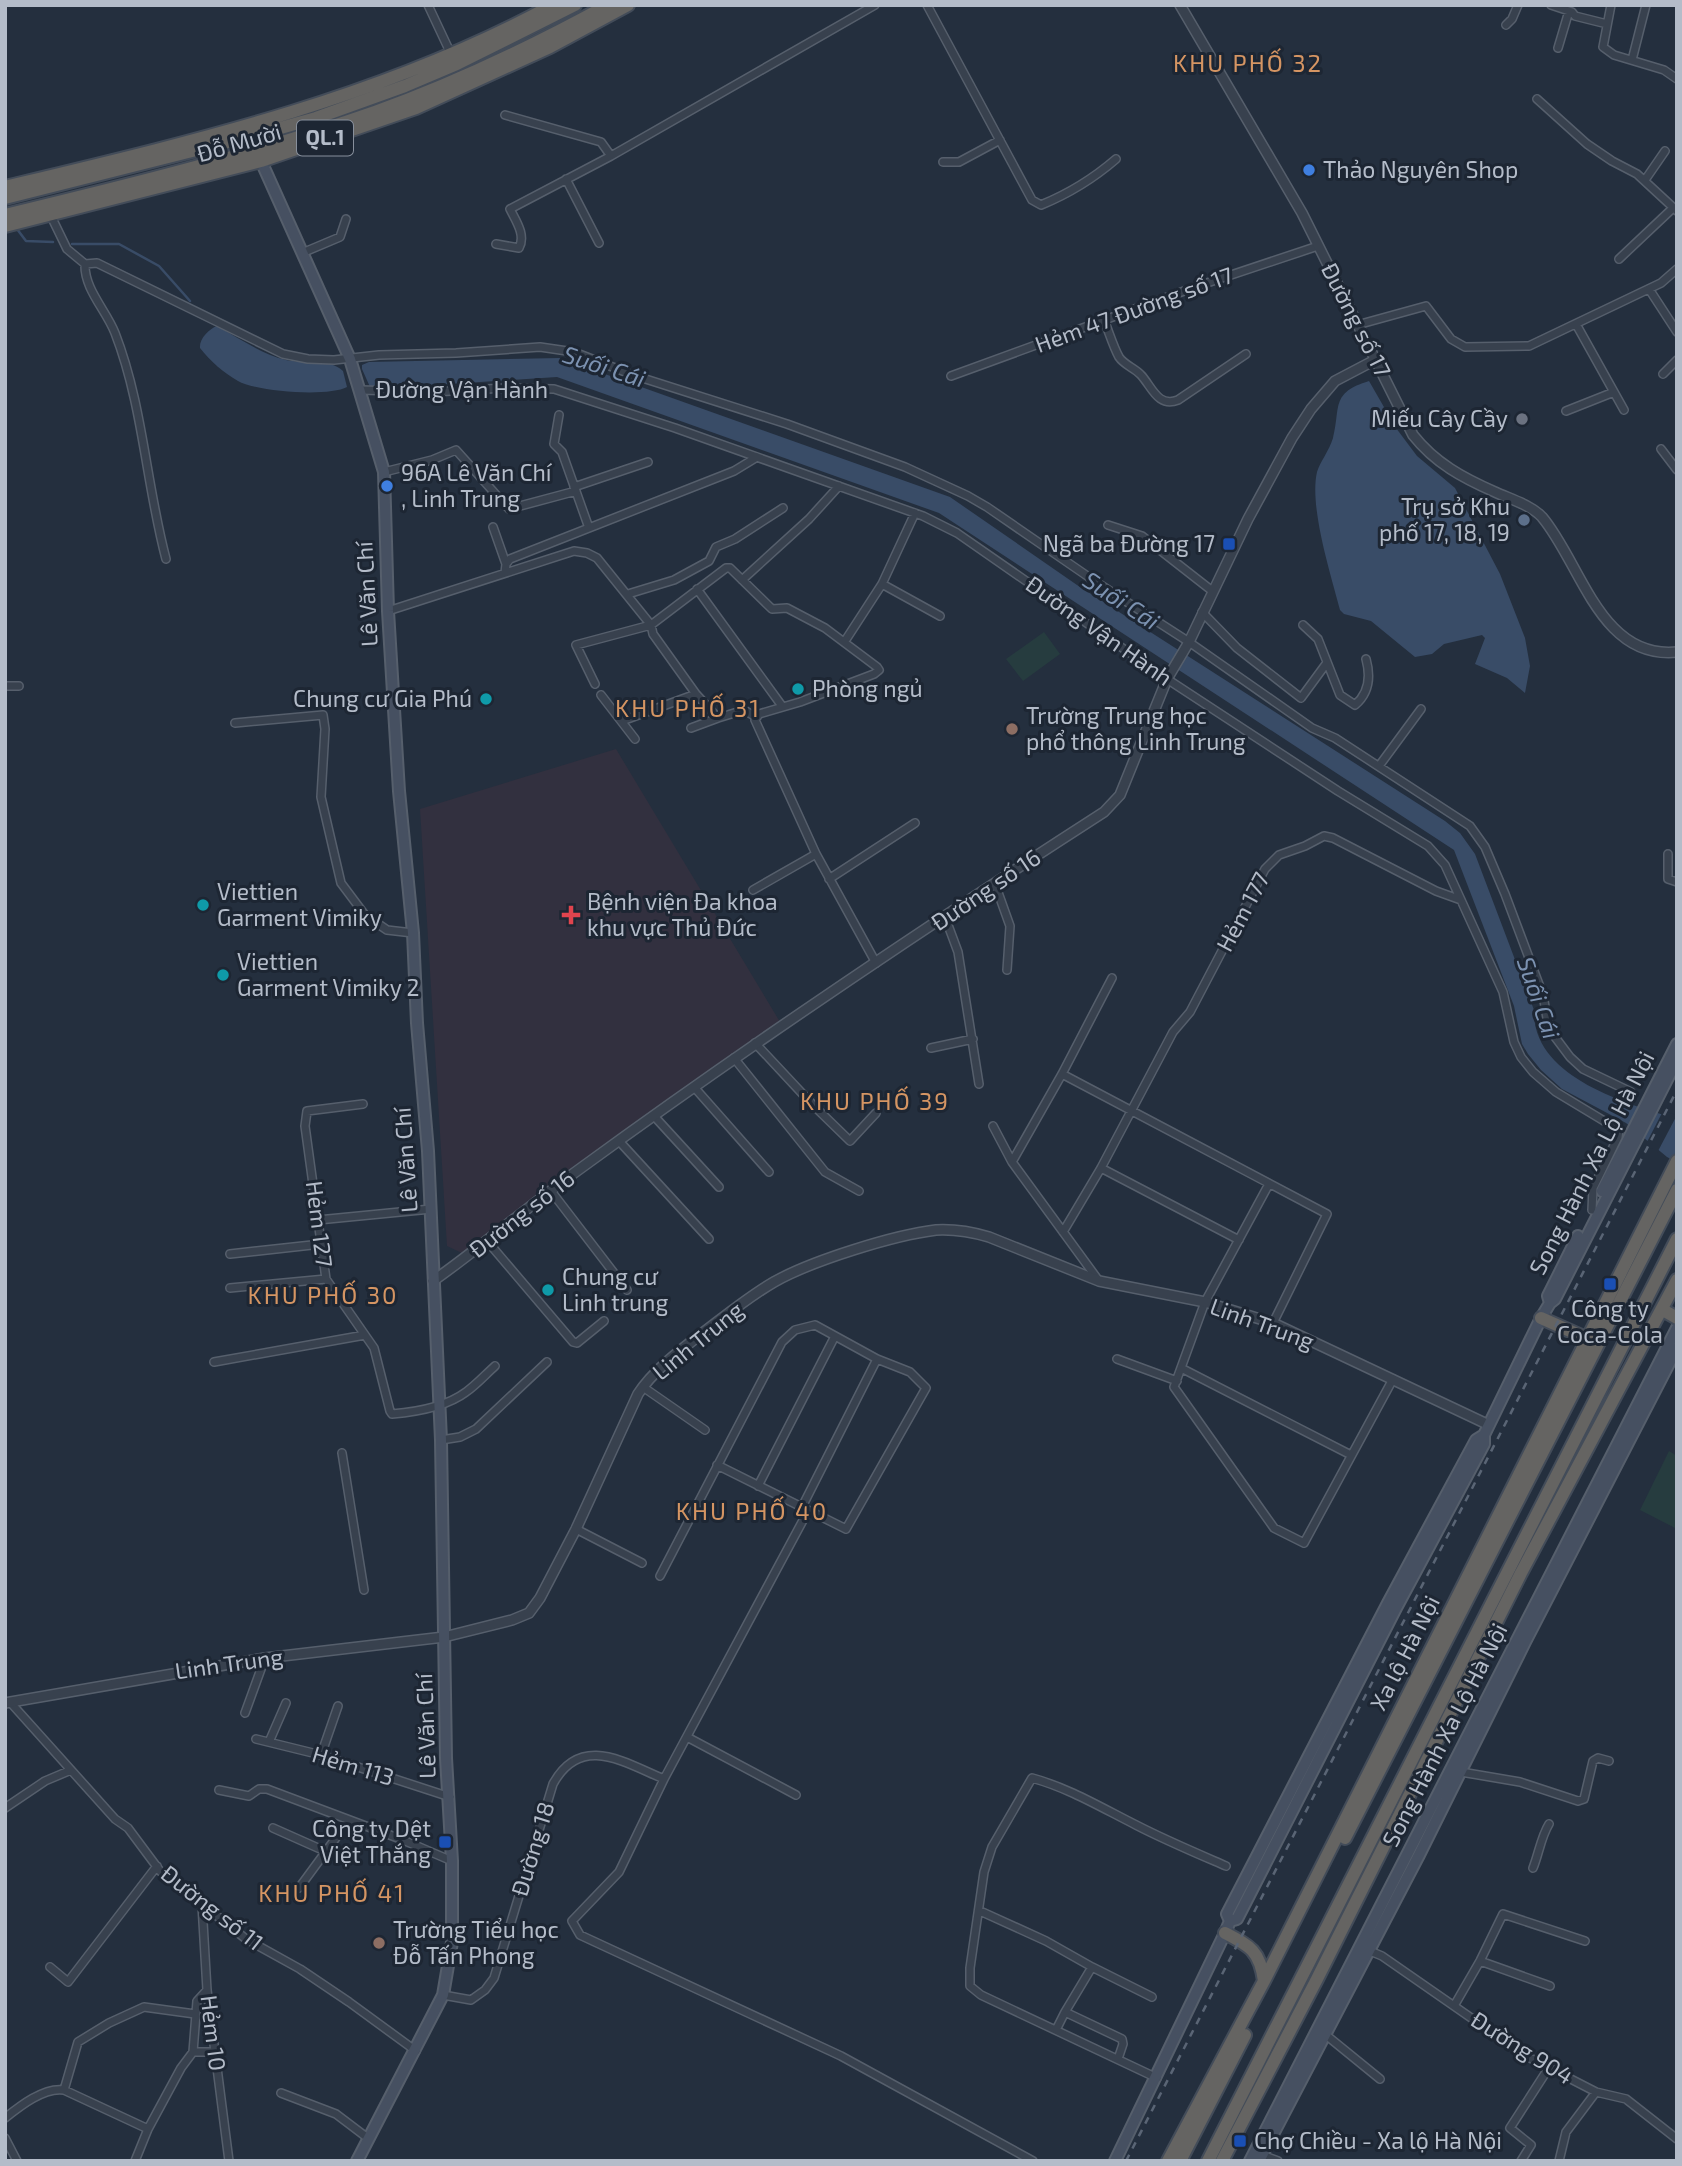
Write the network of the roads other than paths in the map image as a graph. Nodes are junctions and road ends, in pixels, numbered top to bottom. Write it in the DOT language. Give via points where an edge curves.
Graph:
graph roads {
  1 [pos="428,5"];
  2 [pos="554,5"];
  3 [pos="575,5"];
  4 [pos="608,5"];
  5 [pos="628,5"];
  6 [pos="876,5"];
  7 [pos="926,5"];
  8 [pos="1180,5"];
  9 [pos="1517,5"];
  10 [pos="1551,5"];
  11 [pos="1611,5"];
  12 [pos="1646,5"];
  13 [pos="1569,11"];
  14 [pos="1607,24"];
  15 [pos="1506,25"];
  16 [pos="1558,48"];
  17 [pos="453,60"];
  18 [pos="1632,60"];
  19 [pos="1677,79"];
  20 [pos="1537,99"];
  21 [pos="505,115"];
  22 [pos="1000,140"];
  23 [pos="1665,151"];
  24 [pos="611,156"];
  25 [pos="1115,159"];
  26 [pos="261,161"];
  27 [pos="943,162"];
  28 [pos="566,179"];
  29 [pos="1644,180"];
  30 [pos="5,187"];
  31 [pos="5,198"];
  32 [pos="1675,209"];
  33 [pos="48,210"];
  34 [pos="5,215"];
  35 [pos="346,219"];
  36 [pos="5,226"];
  37 [pos="598,243"];
  38 [pos="496,244"];
  39 [pos="1318,246"];
  40 [pos="302,253"];
  41 [pos="1619,259"];
  42 [pos="85,264"];
  43 [pos="1677,269"];
  44 [pos="1649,289"];
  45 [pos="1104,320"];
  46 [pos="1576,324"];
  47 [pos="1357,325"];
  48 [pos="1677,332"];
  49 [pos="1246,354"];
  50 [pos="350,359"];
  51 [pos="1375,360"];
  52 [pos="1677,360"];
  53 [pos="1663,374"];
  54 [pos="951,376"];
  55 [pos="361,390"];
  56 [pos="1614,392"];
  57 [pos="1624,410"];
  58 [pos="1566,411"];
  59 [pos="559,415"];
  60 [pos="1661,449"];
  61 [pos="757,457"];
  62 [pos="649,462"];
  63 [pos="1677,470"];
  64 [pos="384,472"];
  65 [pos="839,486"];
  66 [pos="575,489"];
  67 [pos="783,508"];
  68 [pos="915,513"];
  69 [pos="1108,525"];
  70 [pos="493,527"];
  71 [pos="589,528"];
  72 [pos="166,559"];
  73 [pos="506,564"];
  74 [pos="505,573"];
  75 [pos="742,580"];
  76 [pos="882,584"];
  77 [pos="697,589"];
  78 [pos="1211,590"];
  79 [pos="628,594"];
  80 [pos="388,611"];
  81 [pos="1202,612"];
  82 [pos="940,616"];
  83 [pos="651,625"];
  84 [pos="1303,625"];
  85 [pos="845,641"];
  86 [pos="1186,646"];
  87 [pos="1677,652"];
  88 [pos="1366,659"];
  89 [pos="1326,664"];
  90 [pos="1169,675"];
  91 [pos="595,684"];
  92 [pos="5,686"];
  93 [pos="19,686"];
  94 [pos="696,694"];
  95 [pos="601,695"];
  96 [pos="782,706"];
  97 [pos="1420,709"];
  98 [pos="756,716"];
  99 [pos="718,718"];
  100 [pos="622,721"];
  101 [pos="235,723"];
  102 [pos="691,728"];
  103 [pos="635,739"];
  104 [pos="1379,766"];
  105 [pos="915,823"];
  106 [pos="816,854"];
  107 [pos="1668,854"];
  108 [pos="829,879"];
  109 [pos="1677,882"];
  110 [pos="995,884"];
  111 [pos="753,890"];
  112 [pos="1461,900"];
  113 [pos="945,917"];
  114 [pos="413,933"];
  115 [pos="876,963"];
  116 [pos="1007,970"];
  117 [pos="1112,978"];
  118 [pos="973,1039"];
  119 [pos="755,1044"];
  120 [pos="1677,1044"];
  121 [pos="931,1048"];
  122 [pos="734,1058"];
  123 [pos="1672,1064"];
  124 [pos="1062,1074"];
  125 [pos="979,1084"];
  126 [pos="694,1087"];
  127 [pos="1631,1092"];
  128 [pos="363,1104"];
  129 [pos="1132,1111"];
  130 [pos="876,1113"];
  131 [pos="654,1116"];
  132 [pos="993,1126"];
  133 [pos="619,1141"];
  134 [pos="1624,1156"];
  135 [pos="1677,1161"];
  136 [pos="1012,1162"];
  137 [pos="1101,1168"];
  138 [pos="769,1172"];
  139 [pos="1269,1184"];
  140 [pos="719,1187"];
  141 [pos="551,1191"];
  142 [pos="859,1191"];
  143 [pos="1671,1191"];
  144 [pos="431,1209"];
  145 [pos="1592,1210"];
  146 [pos="318,1220"];
  147 [pos="1063,1232"];
  148 [pos="709,1239"];
  149 [pos="1677,1239"];
  150 [pos="1239,1240"];
  151 [pos="488,1242"];
  152 [pos="321,1244"];
  153 [pos="230,1254"];
  154 [pos="326,1279"];
  155 [pos="1677,1280"];
  156 [pos="433,1281"];
  157 [pos="1099,1281"];
  158 [pos="230,1288"];
  159 [pos="627,1290"];
  160 [pos="1205,1302"];
  161 [pos="1550,1303"];
  162 [pos="1663,1310"];
  163 [pos="1541,1318"];
  164 [pos="1677,1318"];
  165 [pos="604,1321"];
  166 [pos="1273,1323"];
  167 [pos="1677,1328"];
  168 [pos="365,1335"];
  169 [pos="835,1336"];
  170 [pos="1593,1341"];
  171 [pos="1677,1348"];
  172 [pos="877,1359"];
  173 [pos="1117,1359"];
  174 [pos="214,1362"];
  175 [pos="547,1362"];
  176 [pos="495,1366"];
  177 [pos="1181,1368"];
  178 [pos="1393,1380"];
  179 [pos="1177,1381"];
  180 [pos="643,1387"];
  181 [pos="439,1405"];
  182 [pos="705,1430"];
  183 [pos="1487,1430"];
  184 [pos="441,1440"];
  185 [pos="342,1453"];
  186 [pos="1351,1455"];
  187 [pos="717,1465"];
  188 [pos="758,1486"];
  189 [pos="805,1509"];
  190 [pos="576,1529"];
  191 [pos="642,1563"];
  192 [pos="660,1576"];
  193 [pos="364,1590"];
  194 [pos="444,1637"];
  195 [pos="265,1658"];
  196 [pos="8,1702"];
  197 [pos="286,1703"];
  198 [pos="338,1706"];
  199 [pos="245,1713"];
  200 [pos="687,1737"];
  201 [pos="256,1739"];
  202 [pos="269,1742"];
  203 [pos="321,1755"];
  204 [pos="1608,1761"];
  205 [pos="71,1770"];
  206 [pos="1461,1772"];
  207 [pos="664,1779"];
  208 [pos="219,1790"];
  209 [pos="796,1795"];
  210 [pos="450,1797"];
  211 [pos="5,1808"];
  212 [pos="349,1820"];
  213 [pos="1549,1824"];
  214 [pos="273,1828"];
  215 [pos="327,1852"];
  216 [pos="452,1861"];
  217 [pos="157,1866"];
  218 [pos="1226,1866"];
  219 [pos="1533,1868"];
  220 [pos="299,1888"];
  221 [pos="202,1905"];
  222 [pos="980,1911"];
  223 [pos="1228,1927"];
  224 [pos="1585,1941"];
  225 [pos="1366,1948"];
  226 [pos="1480,1961"];
  227 [pos="50,1967"];
  228 [pos="1093,1967"];
  229 [pos="1264,1981"];
  230 [pos="1550,1986"];
  231 [pos="207,1990"];
  232 [pos="443,1995"];
  233 [pos="1152,1997"];
  234 [pos="1454,2006"];
  235 [pos="1250,2008"];
  236 [pos="1065,2012"];
  237 [pos="195,2014"];
  238 [pos="1250,2024"];
  239 [pos="1056,2030"];
  240 [pos="1326,2035"];
  241 [pos="416,2051"];
  242 [pos="215,2052"];
  243 [pos="192,2053"];
  244 [pos="1118,2059"];
  245 [pos="1548,2069"];
  246 [pos="1157,2078"];
  247 [pos="1380,2078"];
  248 [pos="64,2090"];
  249 [pos="1596,2092"];
  250 [pos="281,2093"];
  251 [pos="1205,2110"];
  252 [pos="5,2118"];
  253 [pos="1185,2127"];
  254 [pos="148,2129"];
  255 [pos="5,2138"];
  256 [pos="369,2138"];
  257 [pos="1677,2139"];
  258 [pos="1261,2158"];
  259 [pos="17,2161"];
  260 [pos="135,2161"];
  261 [pos="229,2161"];
  262 [pos="358,2161"];
  263 [pos="1033,2161"];
  264 [pos="1115,2161"];
  265 [pos="1168,2161"];
  266 [pos="1180,2161"];
  267 [pos="1208,2161"];
  268 [pos="1222,2161"];
  269 [pos="1250,2161"];
  270 [pos="1278,2161"];
  271 [pos="1521,2161"];
  272 [pos="1559,2161"];
  1 -- 17 [label="street"];
  2 -- 17 [label="highway, Đỗ Mười / QL.1"];
  3 -- 17 [label="highway, Đỗ Mười / QL.1"];
  4 -- 33 [label="highway, Đỗ Mười / QL.1" via="519,51 376,112"];
  5 -- 26 [label="highway, Đỗ Mười / QL.1" via="550,47 416,108"];
  6 -- 24 [label="street"];
  7 -- 22 [label="street"];
  8 -- 39 [label="street, Đường số 17"];
  9 -- 15 [label="street"];
  10 -- 13 [label="street"];
  11 -- 14 [label="street"];
  12 -- 18 [label="street"];
  13 -- 14 [label="street"];
  13 -- 16 [label="street"];
  14 -- 18 [label="street" via="1603,47"];
  17 -- 30 [label="highway, Đỗ Mười / QL.1" via="247,127"];
  17 -- 31 [label="highway, Đỗ Mười / QL.1" via="405,86 316,118"];
  18 -- 19 [label="street"];
  20 -- 29 [label="street" via="1587,144"];
  21 -- 24 [label="street" via="601,142"];
  22 -- 25 [label="street" via="1032,200 1041,205"];
  22 -- 27 [label="street" via="959,162"];
  23 -- 29 [label="street"];
  24 -- 28 [label="street"];
  26 -- 33 [label="highway, Đỗ Mười / QL.1"];
  26 -- 40 [label="main road, Lê Văn Chí"];
  28 -- 37 [label="street"];
  28 -- 38 [label="street" via="510,209 521,233 519,248"];
  29 -- 32 [label="street"];
  32 -- 41 [label="street"];
  33 -- 34 [label="highway, Đỗ Mười / QL.1"];
  33 -- 36 [label="highway, Đỗ Mười / QL.1"];
  33 -- 42 [label="street" via="67,249"];
  35 -- 40 [label="street" via="340,237"];
  39 -- 45 [label="street, Hẻm 47 Đường số 17"];
  39 -- 47 [label="street, Đường số 17"];
  40 -- 50 [label="main road, Lê Văn Chí"];
  42 -- 50 [label="street, Đường Vận Hành" via="97,263 283,354"];
  42 -- 72 [label="street" via="85,275 114,331 129,378"];
  43 -- 44 [label="street"];
  44 -- 46 [label="street"];
  44 -- 48 [label="street"];
  45 -- 49 [label="street" via="1122,360 1164,402 1178,400"];
  45 -- 54 [label="street, Hẻm 47 Đường số 17"];
  46 -- 47 [label="street" via="1529,346 1465,347 1451,339 1426,306"];
  46 -- 56 [label="street"];
  47 -- 51 [label="street, Đường số 17"];
  50 -- 55 [label="main road, Lê Văn Chí"];
  50 -- 86 [label="street, Đường Vận Hành" via="540,347 574,352 787,424 905,467 968,496"];
  51 -- 78 [label="street, Đường số 16" via="1335,381 1311,409"];
  51 -- 87 [label="street, Đường số 17" via="1413,435 1427,452 1474,483 1535,511 1609,623 1645,650"];
  52 -- 53 [label="street"];
  55 -- 61 [label="street, Đường Vận Hành" via="554,389"];
  55 -- 64 [label="main road, Lê Văn Chí"];
  56 -- 57 [label="street"];
  56 -- 58 [label="street"];
  59 -- 66 [label="street" via="554,444 562,452"];
  60 -- 63 [label="street"];
  61 -- 65 [label="street, Đường Vận Hành"];
  61 -- 71 [label="street" via="734,471"];
  62 -- 66 [label="street"];
  64 -- 66 [label="street" via="456,450 509,509"];
  64 -- 80 [label="main road, Lê Văn Chí"];
  65 -- 68 [label="street, Đường Vận Hành"];
  65 -- 75 [label="street"];
  66 -- 71 [label="street"];
  67 -- 79 [label="street" via="716,547 709,561 674,580"];
  68 -- 76 [label="street"];
  68 -- 90 [label="street, Đường Vận Hành" via="957,533"];
  69 -- 78 [label="street" via="1142,536"];
  70 -- 73 [label="street"];
  71 -- 73 [label="street"];
  73 -- 74 [label="street"];
  74 -- 79 [label="street" via="574,551 587,553 597,558"];
  74 -- 80 [label="street"];
  75 -- 77 [label="street" via="726,568"];
  75 -- 85 [label="street" via="772,609 787,608"];
  76 -- 82 [label="street"];
  76 -- 85 [label="street"];
  77 -- 83 [label="street"];
  77 -- 96 [label="street"];
  78 -- 81 [label="street, Đường số 16"];
  79 -- 83 [label="street"];
  80 -- 114 [label="main road, Lê Văn Chí"];
  81 -- 86 [label="street, Đường số 16"];
  81 -- 89 [label="street" via="1237,648 1301,698"];
  83 -- 91 [label="street" via="576,646"];
  83 -- 94 [label="street"];
  84 -- 89 [label="street" via="1318,639"];
  85 -- 96 [label="street" via="878,672"];
  86 -- 90 [label="street, Đường số 16"];
  86 -- 104 [label="street, Đường Vận Hành"];
  88 -- 89 [label="street" via="1369,681 1355,705 1340,695"];
  90 -- 110 [label="street, Đường số 16" via="1120,795 1104,812"];
  90 -- 112 [label="street, Đường Vận Hành" via="1338,791 1423,841 1445,865"];
  92 -- 93 [label="street"];
  94 -- 99 [label="street"];
  94 -- 100 [label="street"];
  95 -- 100 [label="street"];
  96 -- 98 [label="street"];
  97 -- 104 [label="street"];
  98 -- 99 [label="street" via="744,710"];
  98 -- 106 [label="street"];
  99 -- 102 [label="street"];
  100 -- 103 [label="street"];
  101 -- 114 [label="street" via="323,715 321,797 341,883 365,915 387,930"];
  104 -- 127 [label="street, Đường Vận Hành" via="1461,818 1478,834 1543,995 1552,1033 1583,1069"];
  105 -- 108 [label="street"];
  106 -- 108 [label="street"];
  106 -- 111 [label="street"];
  107 -- 109 [label="street" via="1668,879"];
  108 -- 115 [label="street"];
  110 -- 113 [label="street, Đường số 16"];
  110 -- 116 [label="street" via="1010,926"];
  112 -- 129 [label="street, Hẻm 177" via="1324,836 1272,859"];
  112 -- 145 [label="street, Đường Vận Hành" via="1503,992 1521,1057 1556,1092 1619,1130 1592,1188"];
  113 -- 115 [label="street, Đường số 16"];
  113 -- 118 [label="street" via="958,952"];
  114 -- 144 [label="main road, Lê Văn Chí"];
  115 -- 119 [label="street, Đường số 16"];
  117 -- 124 [label="street"];
  118 -- 121 [label="street"];
  118 -- 125 [label="street"];
  119 -- 122 [label="street, Đường số 16"];
  119 -- 130 [label="street" via="850,1140"];
  120 -- 123 [label="main road, Song Hành Xa Lộ Hà Nội"];
  122 -- 126 [label="street, Đường số 16"];
  122 -- 142 [label="street" via="825,1172"];
  123 -- 134 [label="main road, Song Hành Xa Lộ Hà Nội"];
  124 -- 129 [label="street"];
  124 -- 136 [label="street"];
  126 -- 131 [label="street, Đường số 16"];
  126 -- 138 [label="street"];
  128 -- 146 [label="street, Hẻm 127" via="307,1111"];
  129 -- 137 [label="street, Hẻm 177"];
  129 -- 139 [label="street"];
  131 -- 133 [label="street, Đường số 16"];
  131 -- 140 [label="street"];
  132 -- 136 [label="street"];
  133 -- 141 [label="street, Đường số 16"];
  133 -- 148 [label="street"];
  134 -- 145 [label="main road, Song Hành Xa Lộ Hà Nội"];
  134 -- 161 [label="main road, Song Hành Xa Lộ Hà Nội"];
  135 -- 143 [label="highway, Xa lộ Hà Nội"];
  136 -- 147 [label="street"];
  137 -- 147 [label="street, Hẻm 177"];
  137 -- 150 [label="street"];
  139 -- 150 [label="street"];
  139 -- 166 [label="street" via="1327,1214"];
  141 -- 151 [label="street, Đường số 16"];
  141 -- 159 [label="street"];
  143 -- 170 [label="highway, Xa lộ Hà Nội"];
  144 -- 146 [label="street"];
  144 -- 156 [label="main road, Lê Văn Chí"];
  145 -- 161 [label="main road, Song Hành Xa Lộ Hà Nội" via="1548,1296"];
  146 -- 152 [label="street, Hẻm 127"];
  147 -- 157 [label="street"];
  149 -- 267 [label="highway"];
  150 -- 160 [label="street"];
  151 -- 156 [label="street, Đường số 16"];
  151 -- 165 [label="street" via="573,1342"];
  152 -- 153 [label="street"];
  152 -- 154 [label="street, Hẻm 127"];
  154 -- 158 [label="street"];
  154 -- 168 [label="street, Hẻm 127"];
  155 -- 162 [label="highway"];
  156 -- 181 [label="main road, Lê Văn Chí"];
  157 -- 160 [label="street, Linh Trung"];
  157 -- 180 [label="street, Linh Trung" via="980,1234 952,1230 916,1234 829,1259 775,1281 682,1349"];
  160 -- 166 [label="street, Linh Trung"];
  160 -- 177 [label="street"];
  161 -- 163 [label="main road, Song Hành Xa Lộ Hà Nội"];
  162 -- 164 [label="highway"];
  162 -- 268 [label="highway" via="1521,1573"];
  163 -- 170 [label="highway"];
  163 -- 183 [label="main road, Song Hành Xa Lộ Hà Nội"];
  166 -- 178 [label="street, Linh Trung"];
  167 -- 225 [label="main road, Song Hành Xa Lộ Hà Nội"];
  168 -- 174 [label="street"];
  168 -- 181 [label="street, Hẻm 127" via="374,1348 390,1413"];
  169 -- 172 [label="street"];
  169 -- 187 [label="street" via="816,1325 795,1330 782,1342"];
  169 -- 188 [label="street"];
  170 -- 229 [label="highway, Xa lộ Hà Nội"];
  170 -- 238 [label="highway, Xa lộ Hà Nội"];
  171 -- 206 [label="main road, Song Hành Xa Lộ Hà Nội"];
  172 -- 189 [label="street"];
  172 -- 189 [label="street" via="910,1372 926,1388 846,1529"];
  173 -- 179 [label="street"];
  175 -- 184 [label="street" via="477,1429"];
  176 -- 181 [label="street" via="465,1393"];
  177 -- 179 [label="street"];
  177 -- 186 [label="street"];
  178 -- 183 [label="street, Linh Trung"];
  178 -- 186 [label="street"];
  179 -- 186 [label="street" via="1174,1387 1275,1528 1304,1543"];
  180 -- 182 [label="street"];
  180 -- 190 [label="street, Linh Trung"];
  181 -- 184 [label="main road, Lê Văn Chí"];
  183 -- 223 [label="main road, Song Hành Xa Lộ Hà Nội" via="1476,1440 1388,1603 1227,1914"];
  184 -- 194 [label="main road, Lê Văn Chí"];
  185 -- 193 [label="street"];
  187 -- 188 [label="street"];
  187 -- 192 [label="street"];
  188 -- 189 [label="street"];
  189 -- 200 [label="street"];
  190 -- 191 [label="street"];
  190 -- 194 [label="street, Linh Trung" via="529,1613"];
  194 -- 195 [label="street, Linh Trung"];
  194 -- 210 [label="main road, Lê Văn Chí"];
  195 -- 196 [label="street, Linh Trung"];
  195 -- 199 [label="street"];
  196 -- 205 [label="street, Đường số 11"];
  197 -- 202 [label="street"];
  198 -- 203 [label="street"];
  200 -- 207 [label="street"];
  200 -- 209 [label="street"];
  201 -- 202 [label="street, Hẻm 113"];
  202 -- 203 [label="street, Hẻm 113"];
  203 -- 210 [label="street, Hẻm 113"];
  204 -- 206 [label="street" via="1593,1761 1584,1799 1578,1801 1520,1782"];
  205 -- 211 [label="street"];
  205 -- 217 [label="street, Đường số 11" via="128,1828"];
  206 -- 225 [label="main road, Song Hành Xa Lộ Hà Nội"];
  207 -- 232 [label="street, Đường 18" via="601,1754 583,1757 564,1769 553,1784 494,1978 471,2000"];
  207 -- 263 [label="street" via="620,1872 572,1921 580,1935 841,2056"];
  208 -- 212 [label="street" via="249,1796 267,1789"];
  210 -- 216 [label="main road, Lê Văn Chí"];
  212 -- 215 [label="street"];
  212 -- 216 [label="street"];
  213 -- 219 [label="street"];
  214 -- 215 [label="street"];
  215 -- 220 [label="street"];
  216 -- 232 [label="main road, Lê Văn Chí" via="452,1942"];
  217 -- 221 [label="street, Đường số 11"];
  217 -- 227 [label="street" via="68,1982"];
  218 -- 222 [label="street" via="1032,1778 992,1847"];
  221 -- 231 [label="street, Hẻm 10"];
  221 -- 241 [label="street, Đường số 11"];
  222 -- 228 [label="street"];
  222 -- 239 [label="street" via="970,1986"];
  223 -- 229 [label="highway" via="1259,1958"];
  223 -- 246 [label="main road, Song Hành Xa Lộ Hà Nội"];
  224 -- 226 [label="street" via="1503,1914"];
  225 -- 234 [label="street, Đường 904"];
  225 -- 240 [label="main road, Song Hành Xa Lộ Hà Nội"];
  225 -- 269 [label="main road, Song Hành Xa Lộ Hà Nội"];
  226 -- 230 [label="street"];
  226 -- 234 [label="street"];
  228 -- 233 [label="street"];
  228 -- 236 [label="street"];
  229 -- 235 [label="highway, Xa lộ Hà Nội"];
  231 -- 237 [label="street" via="197,2001"];
  231 -- 242 [label="street, Hẻm 10"];
  232 -- 241 [label="main road, Lê Văn Chí"];
  234 -- 245 [label="street, Đường 904"];
  235 -- 238 [label="highway"];
  235 -- 253 [label="highway, Xa lộ Hà Nội"];
  236 -- 239 [label="street"];
  236 -- 244 [label="street" via="1122,2039"];
  237 -- 243 [label="street"];
  237 -- 248 [label="street" via="144,2007 83,2037 77,2043"];
  238 -- 251 [label="highway, Xa lộ Hà Nội"];
  239 -- 244 [label="street"];
  240 -- 247 [label="street"];
  240 -- 258 [label="main road, Song Hành Xa Lộ Hà Nội"];
  241 -- 256 [label="main road, Lê Văn Chí"];
  242 -- 243 [label="street"];
  242 -- 261 [label="street, Hẻm 10"];
  243 -- 254 [label="street"];
  244 -- 246 [label="street"];
  245 -- 249 [label="street, Đường 904"];
  245 -- 271 [label="street" via="1510,2128 1531,2146"];
  246 -- 264 [label="main road, Song Hành Xa Lộ Hà Nội"];
  248 -- 252 [label="street" via="20,2106"];
  248 -- 254 [label="street"];
  249 -- 257 [label="street, Đường 904" via="1626,2099"];
  249 -- 272 [label="street" via="1566,2132"];
  250 -- 256 [label="street" via="336,2115"];
  251 -- 253 [label="highway"];
  251 -- 266 [label="highway, Xa lộ Hà Nội"];
  253 -- 265 [label="highway, Xa lộ Hà Nội"];
  254 -- 260 [label="street"];
  255 -- 259 [label="street"];
  256 -- 262 [label="main road, Lê Văn Chí"];
  258 -- 270 [label="street"];
}
